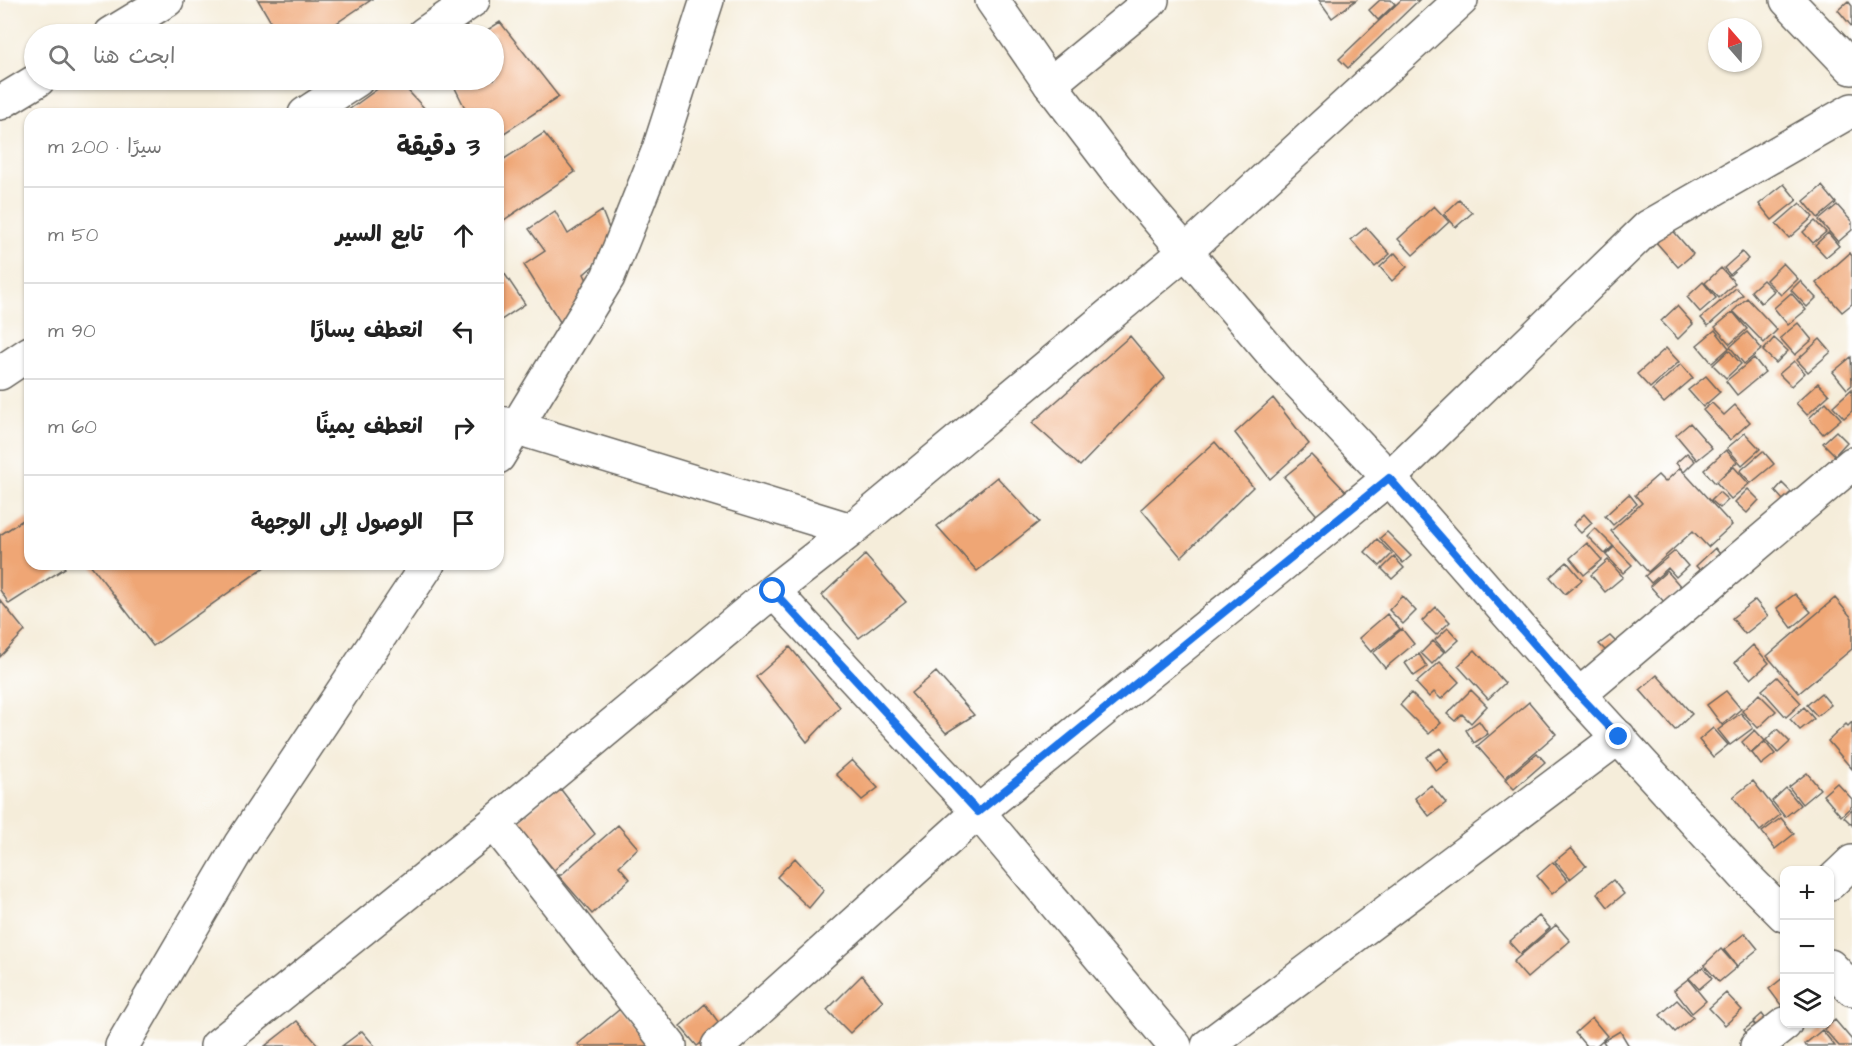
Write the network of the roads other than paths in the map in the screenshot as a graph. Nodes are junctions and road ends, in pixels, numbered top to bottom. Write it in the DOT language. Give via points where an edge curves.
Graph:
graph roads {
  1 [pos="167,0"];
  2 [pos="473,0"];
  3 [pos="707,0"];
  4 [pos="992,0"];
  5 [pos="1152,0"];
  6 [pos="1461,0"];
  7 [pos="1787,0"];
  8 [pos="127,24"];
  9 [pos="438,24"];
  10 [pos="1852,68"];
  11 [pos="1050,84"];
  12 [pos="24,88"];
  13 [pos="342,90"];
  14 [pos="0,103"];
  15 [pos="314,108"];
  16 [pos="1852,110"];
  17 [pos="1185,252"];
  18 [pos="24,357"];
  19 [pos="0,373"];
  20 [pos="508,425"];
  21 [pos="1852,464"];
  22 [pos="1389,478"];
  23 [pos="851,530"];
  24 [pos="424,570"];
  25 [pos="773,591"];
  26 [pos="1579,695"];
  27 [pos="1619,737"];
  28 [pos="978,812"];
  29 [pos="494,822"];
  30 [pos="1852,862"];
  31 [pos="1834,879"];
  32 [pos="1780,910"];
  33 [pos="1780,1027"];
  34 [pos="220,1045"];
  35 [pos="122,1046"];
  36 [pos="670,1046"];
  37 [pos="718,1046"];
  38 [pos="1175,1046"];
  39 [pos="1209,1046"];
  40 [pos="1757,1046"];
  1 -- 8 [label="street"];
  2 -- 9 [label="street"];
  3 -- 20 [label="street" via="659,149 608,277"];
  4 -- 11 [label="street"];
  5 -- 11 [label="street"];
  6 -- 17 [label="street"];
  7 -- 10 [label="street"];
  11 -- 17 [label="street"];
  12 -- 14 [label="street"];
  13 -- 15 [label="street"];
  16 -- 22 [label="street" via="1648,226"];
  17 -- 22 [label="street" via="1283,366"];
  17 -- 23 [label="street"];
  18 -- 19 [label="street"];
  20 -- 23 [label="street"];
  21 -- 26 [label="street"];
  22 -- 26 [label="street"];
  22 -- 28 [label="street"];
  23 -- 25 [label="street"];
  24 -- 35 [label="street" via="240,845"];
  25 -- 28 [label="street"];
  25 -- 29 [label="street"];
  26 -- 27 [label="street"];
  27 -- 32 [label="street"];
  27 -- 39 [label="street"];
  28 -- 37 [label="street"];
  28 -- 38 [label="street"];
  29 -- 34 [label="street"];
  29 -- 36 [label="street"];
  30 -- 31 [label="street"];
  33 -- 40 [label="street"];
}
